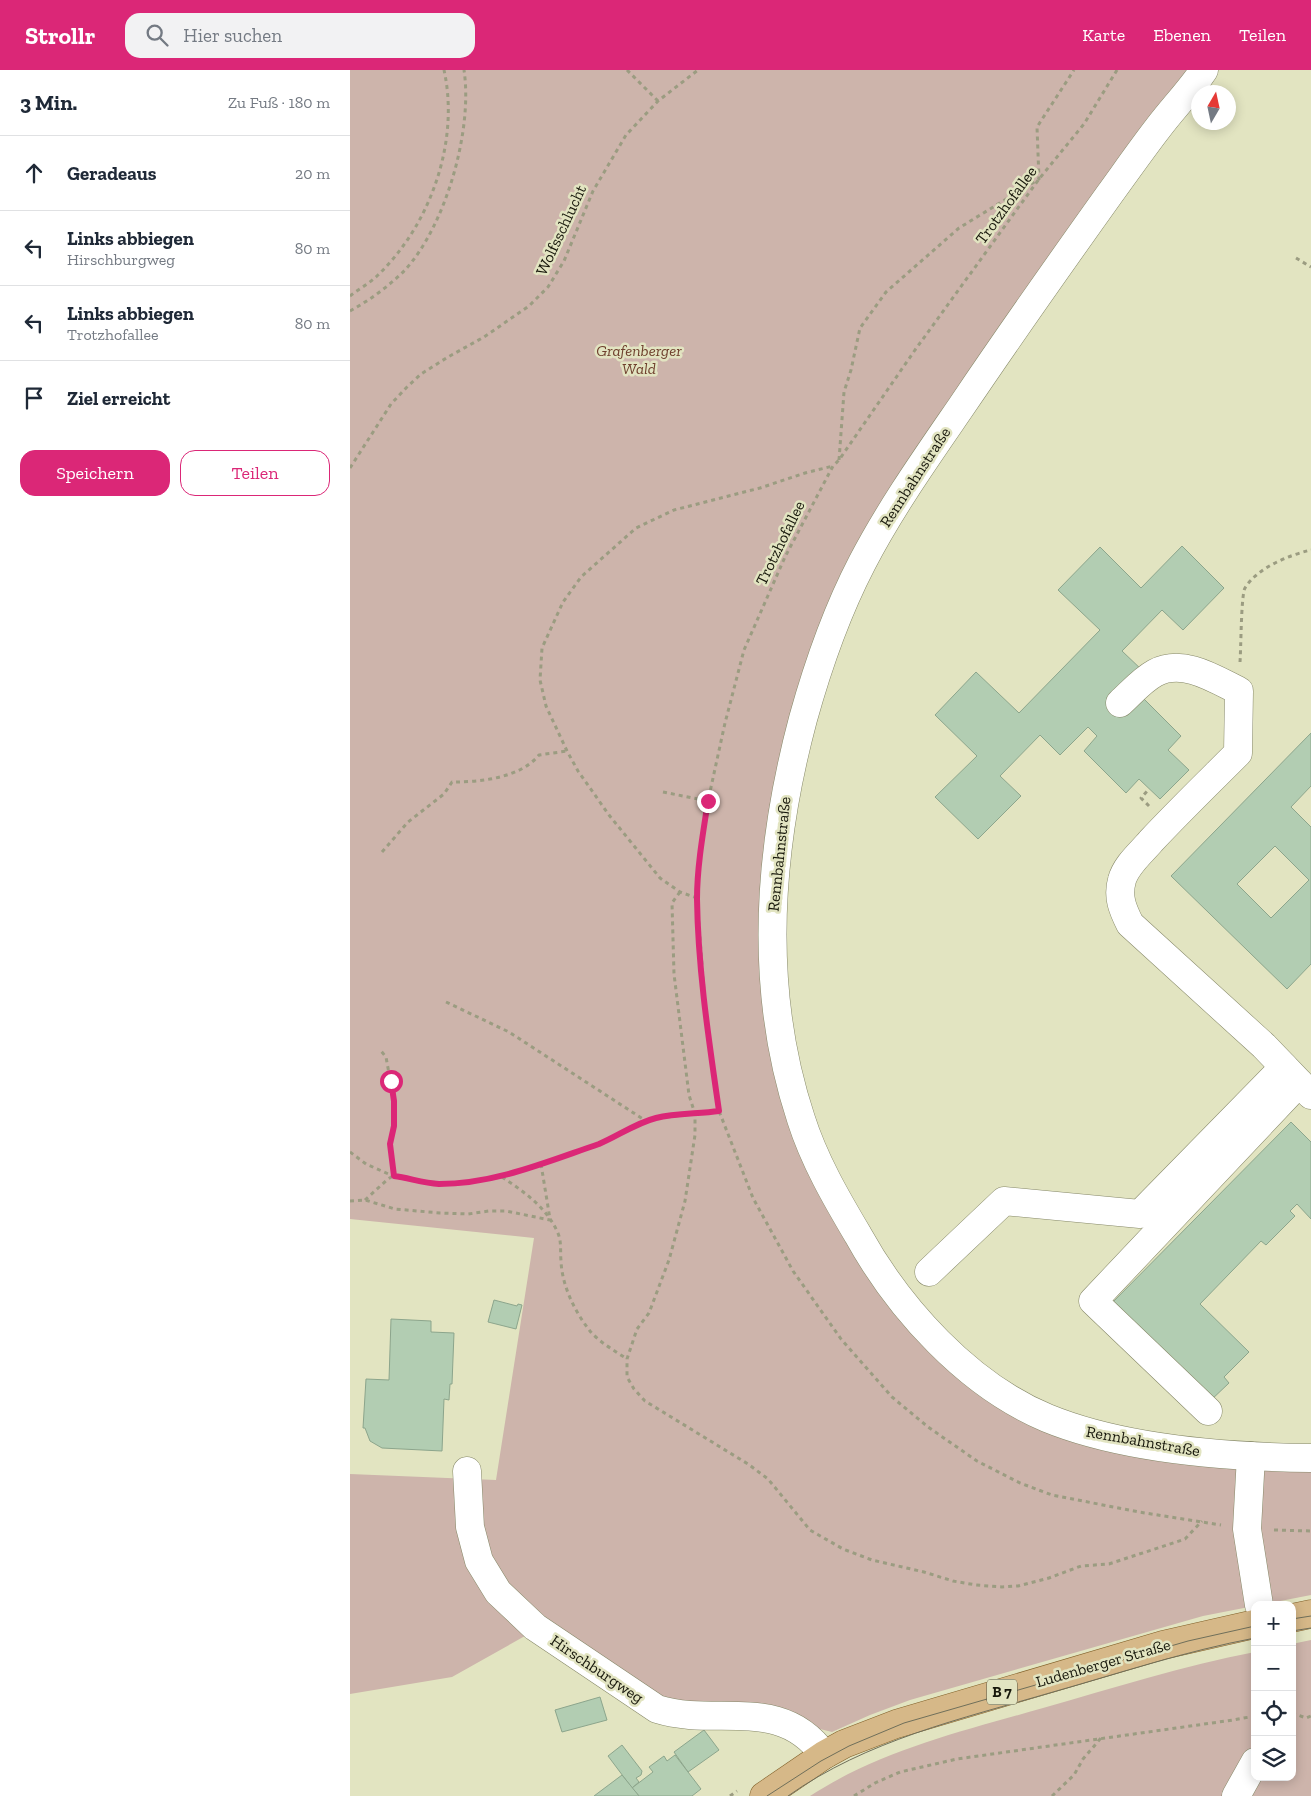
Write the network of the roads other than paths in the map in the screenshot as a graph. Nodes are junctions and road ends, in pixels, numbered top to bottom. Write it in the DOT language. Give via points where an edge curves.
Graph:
graph roads {
  1 [pos="1204,70"];
  2 [pos="1120,703"];
  3 [pos="1298,1081"];
  4 [pos="929,1272"];
  5 [pos="1208,1411"];
  6 [pos="1251,1456"];
  7 [pos="1311,1458"];
  8 [pos="467,1471"];
  9 [pos="1259,1601"];
  10 [pos="1311,1614"];
  11 [pos="1296,1617"];
  12 [pos="1251,1625"];
  13 [pos="824,1755"];
  14 [pos="1251,1769"];
  15 [pos="764,1796"];
  16 [pos="1236,1796"];
  1 -- 6 [label="street, Rennbahnstraße" via="1157,129 992,361 917,470 862,562 823,650 797,740 773,878 772,934 783,1055 802,1122 825,1176 874,1264 919,1320 978,1378 1045,1417 1078,1430 1127,1441"];
  2 -- 3 [label="street" via="1143,682 1169,668 1204,673 1239,691 1238,753 1130,864 1120,892 1123,910 1130,924"];
  3 -- 4 [label="street" via="1140,1214 1004,1201"];
  3 -- 5 [label="street" via="1092,1301"];
  6 -- 7 [label="street, Rennbahnstraße"];
  6 -- 9 [label="street" via="1249,1542"];
  8 -- 13 [label="street, Hirschburgweg" via="470,1527 479,1561 498,1592 535,1627 657,1709 679,1714 778,1720 804,1733"];
  10 -- 11 [label="main road"];
  12 -- 13 [label="main road, Ludenberger Straße / B 7" via="1163,1645 928,1713 866,1735"];
  13 -- 15 [label="main road, Ludenberger Straße / B 7"];
  14 -- 16 [label="street"];
}
